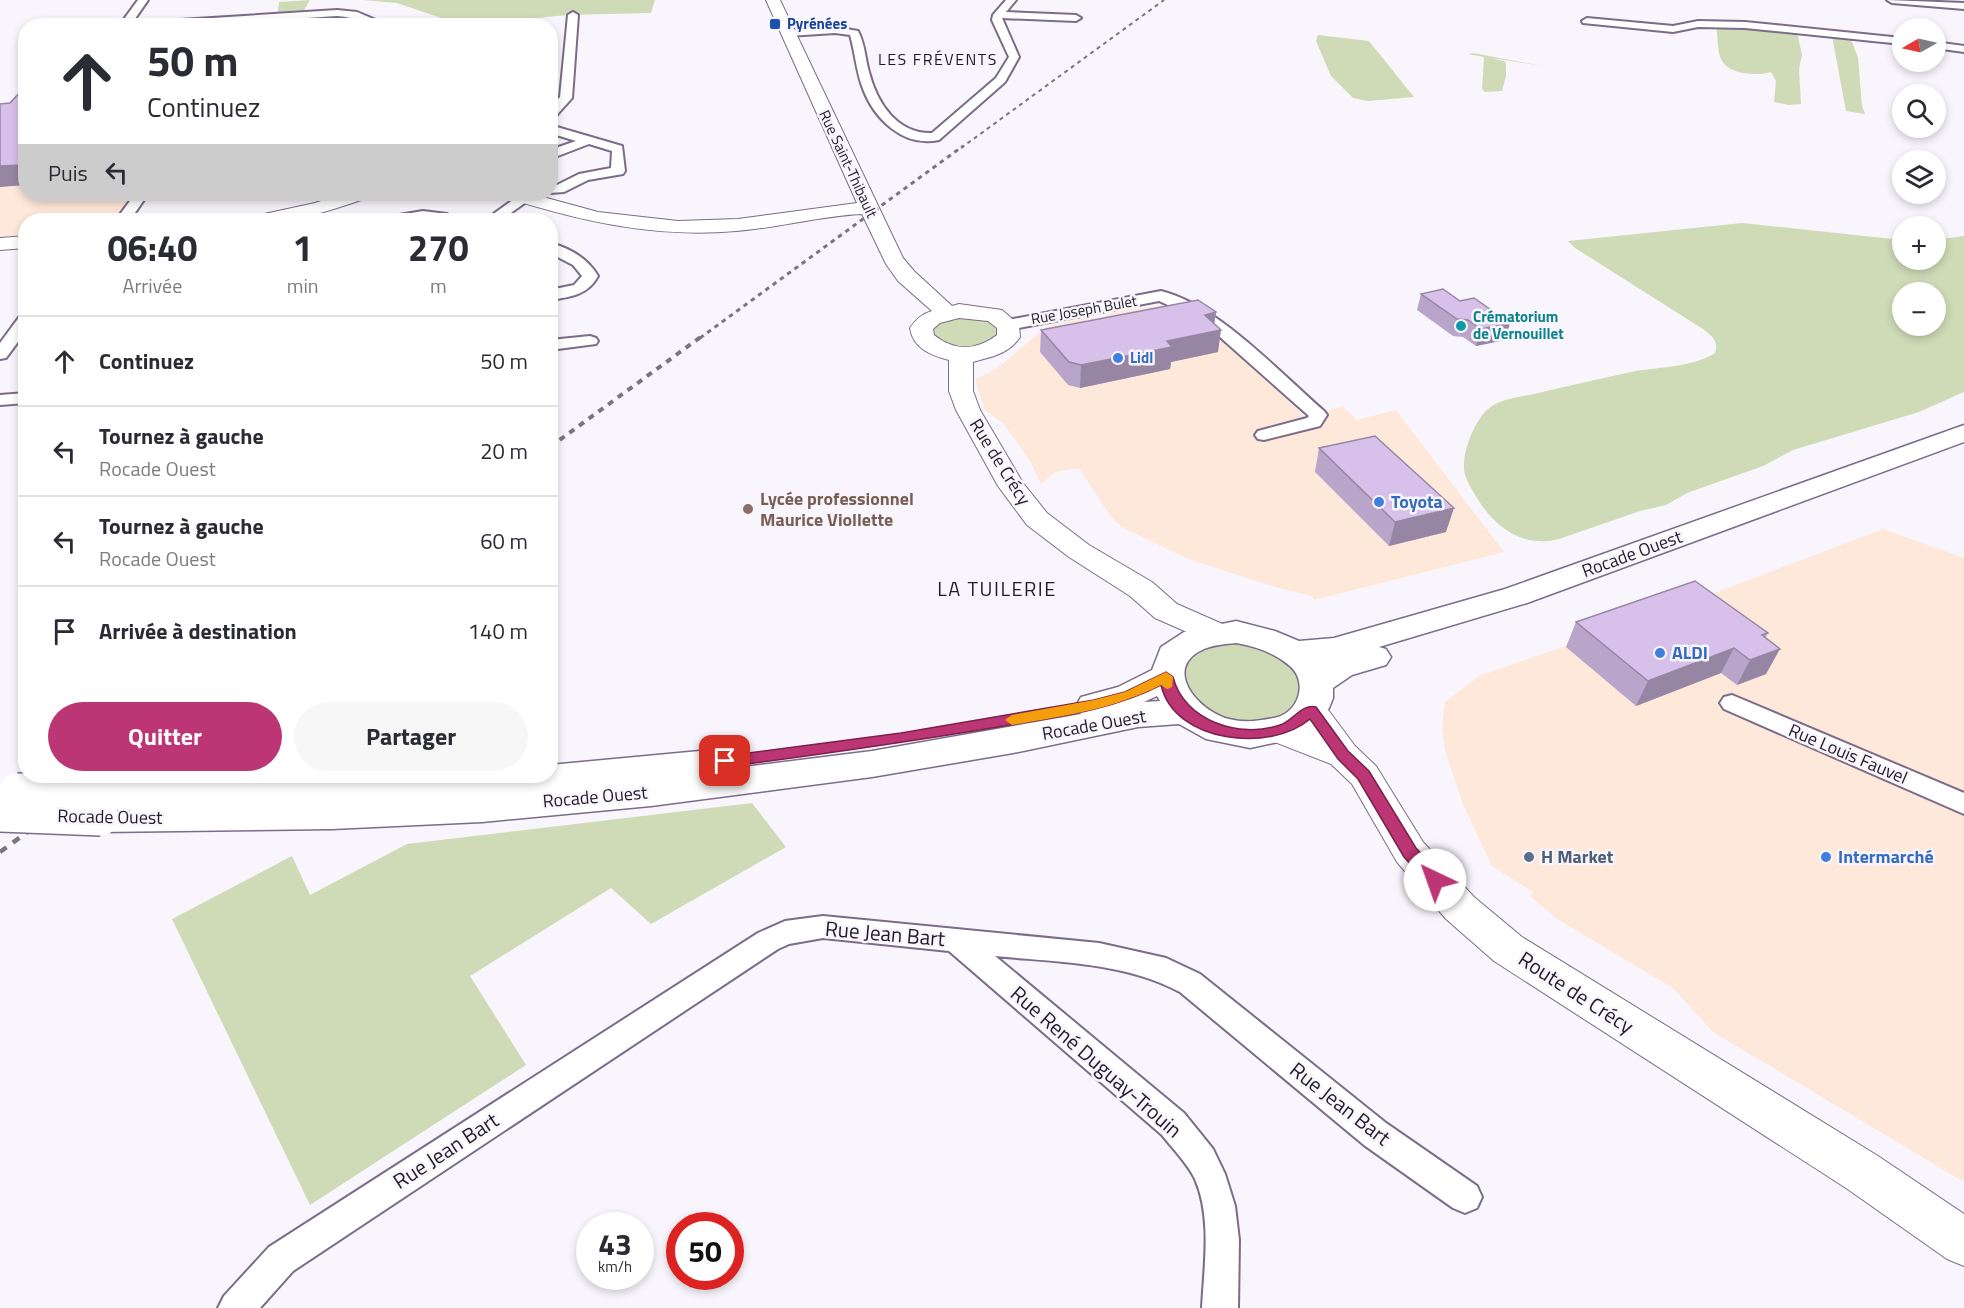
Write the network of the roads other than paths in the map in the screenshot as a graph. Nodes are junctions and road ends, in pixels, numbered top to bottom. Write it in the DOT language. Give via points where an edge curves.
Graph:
graph roads {
  1 [pos="143,0"];
  2 [pos="773,0"];
  3 [pos="1011,0"];
  4 [pos="1892,0"];
  5 [pos="272,6"];
  6 [pos="1964,6"];
  7 [pos="251,7"];
  8 [pos="573,15"];
  9 [pos="998,15"];
  10 [pos="131,18"];
  11 [pos="244,18"];
  12 [pos="264,18"];
  13 [pos="302,18"];
  14 [pos="357,18"];
  15 [pos="1076,18"];
  16 [pos="1587,21"];
  17 [pos="788,33"];
  18 [pos="1892,40"];
  19 [pos="1946,47"];
  20 [pos="1964,49"];
  21 [pos="558,106"];
  22 [pos="558,131"];
  23 [pos="589,140"];
  24 [pos="558,152"];
  25 [pos="558,189"];
  26 [pos="863,196"];
  27 [pos="340,201"];
  28 [pos="513,201"];
  29 [pos="540,201"];
  30 [pos="296,213"];
  31 [pos="500,213"];
  32 [pos="18,243"];
  33 [pos="0,244"];
  34 [pos="558,251"];
  35 [pos="558,293"];
  36 [pos="947,313"];
  37 [pos="1008,325"];
  38 [pos="18,330"];
  39 [pos="590,341"];
  40 [pos="558,344"];
  41 [pos="0,354"];
  42 [pos="961,354"];
  43 [pos="18,399"];
  44 [pos="0,400"];
  45 [pos="1964,433"];
  46 [pos="1264,435"];
  47 [pos="1964,453"];
  48 [pos="1166,611"];
  49 [pos="1216,633"];
  50 [pos="1293,652"];
  51 [pos="1174,662"];
  52 [pos="1314,697"];
  53 [pos="1732,703"];
  54 [pos="1185,711"];
  55 [pos="1279,731"];
  56 [pos="1343,755"];
  57 [pos="558,778"];
  58 [pos="469,783"];
  59 [pos="6,798"];
  60 [pos="1964,804"];
  61 [pos="954,939"];
  62 [pos="1863,1172"];
  63 [pos="1465,1197"];
  64 [pos="1964,1226"];
  65 [pos="1964,1242"];
  66 [pos="236,1308"];
  67 [pos="1220,1308"];
  1 -- 10 [label="street"];
  2 -- 17 [label="main road, Rue Saint-Thibault"];
  3 -- 9 [label="street"];
  4 -- 6 [label="street"];
  5 -- 12 [label="street"];
  7 -- 11 [label="street"];
  8 -- 21 [label="street" via="565,52 566,98"];
  9 -- 15 [label="street"];
  9 -- 17 [label="street" via="1014,57 1001,80 935,137 923,139 886,120 876,105 864,77 854,33"];
  13 -- 14 [label="street" via="343,14"];
  16 -- 18 [label="street" via="1673,29 1698,24 1745,25"];
  17 -- 26 [label="main road, Rue Saint-Thibault"];
  19 -- 20 [label="street"];
  22 -- 23 [label="street"];
  23 -- 24 [label="street"];
  23 -- 25 [label="street" via="618,149 618,171 584,177"];
  26 -- 29 [label="main road" via="831,210 736,225 659,228 599,219"];
  26 -- 36 [label="main road, Rue Saint-Thibault" via="897,266"];
  27 -- 30 [label="main road"];
  28 -- 31 [label="street"];
  32 -- 33 [label="main road"];
  34 -- 35 [label="street" via="575,258 590,276 578,289"];
  36 -- 37 [label="main road" via="983,312"];
  36 -- 42 [label="main road" via="927,321 920,334 934,348"];
  37 -- 42 [label="main road" via="1005,343 986,352"];
  37 -- 46 [label="street, Rue Joseph Bulet" via="1161,296 1194,311 1226,334 1318,415 1314,422"];
  38 -- 41 [label="street"];
  39 -- 40 [label="street"];
  42 -- 48 [label="main road, Rue de Crécy" via="961,391 968,411 1011,486 1037,519 1079,551 1141,589"];
  43 -- 44 [label="street"];
  45 -- 50 [label="main road, Rocade Ouest" via="1515,596 1335,649"];
  47 -- 52 [label="main road, Rocade Ouest" via="1487,627 1340,667"];
  48 -- 49 [label="main road, Rue de Crécy"];
  48 -- 51 [label="main road, Rue de Crécy"];
  49 -- 50 [label="main road, Rocade Ouest" via="1257,635"];
  49 -- 51 [label="main road, Rocade Ouest" via="1203,636"];
  50 -- 52 [label="main road, Rocade Ouest" via="1308,666"];
  51 -- 54 [label="main road, Rocade Ouest" via="1170,691"];
  51 -- 57 [label="main road, Rocade Ouest, bridge" via="1130,695 1094,705 747,759"];
  52 -- 55 [label="main road, Rocade Ouest" via="1293,726"];
  52 -- 56 [label="main road"];
  53 -- 60 [label="street, Rue Louis Fauvel"];
  54 -- 55 [label="main road, Rocade Ouest" via="1208,725 1236,734"];
  54 -- 59 [label="main road, Rocade Ouest, bridge" via="1138,715 872,764 651,792 482,808 332,815 101,818"];
  55 -- 56 [label="main road"];
  56 -- 62 [label="main road, Route de Crécy" via="1364,775 1410,852 1460,908 1508,949"];
  58 -- 59 [label="main road, Rocade Ouest, bridge"];
  61 -- 63 [label="street, Rue Jean Bart" via="1100,955 1166,970 1190,983 1375,1134"];
  61 -- 66 [label="street, Rue Jean Bart" via="823,927 785,933 768,941 281,1259"];
  61 -- 67 [label="street, Rue René Duguay-Trouin" via="1173,1124 1192,1148 1209,1173 1218,1205"];
  62 -- 64 [label="main road, Route de Crécy"];
  62 -- 65 [label="main road, Route de Crécy"];
}
